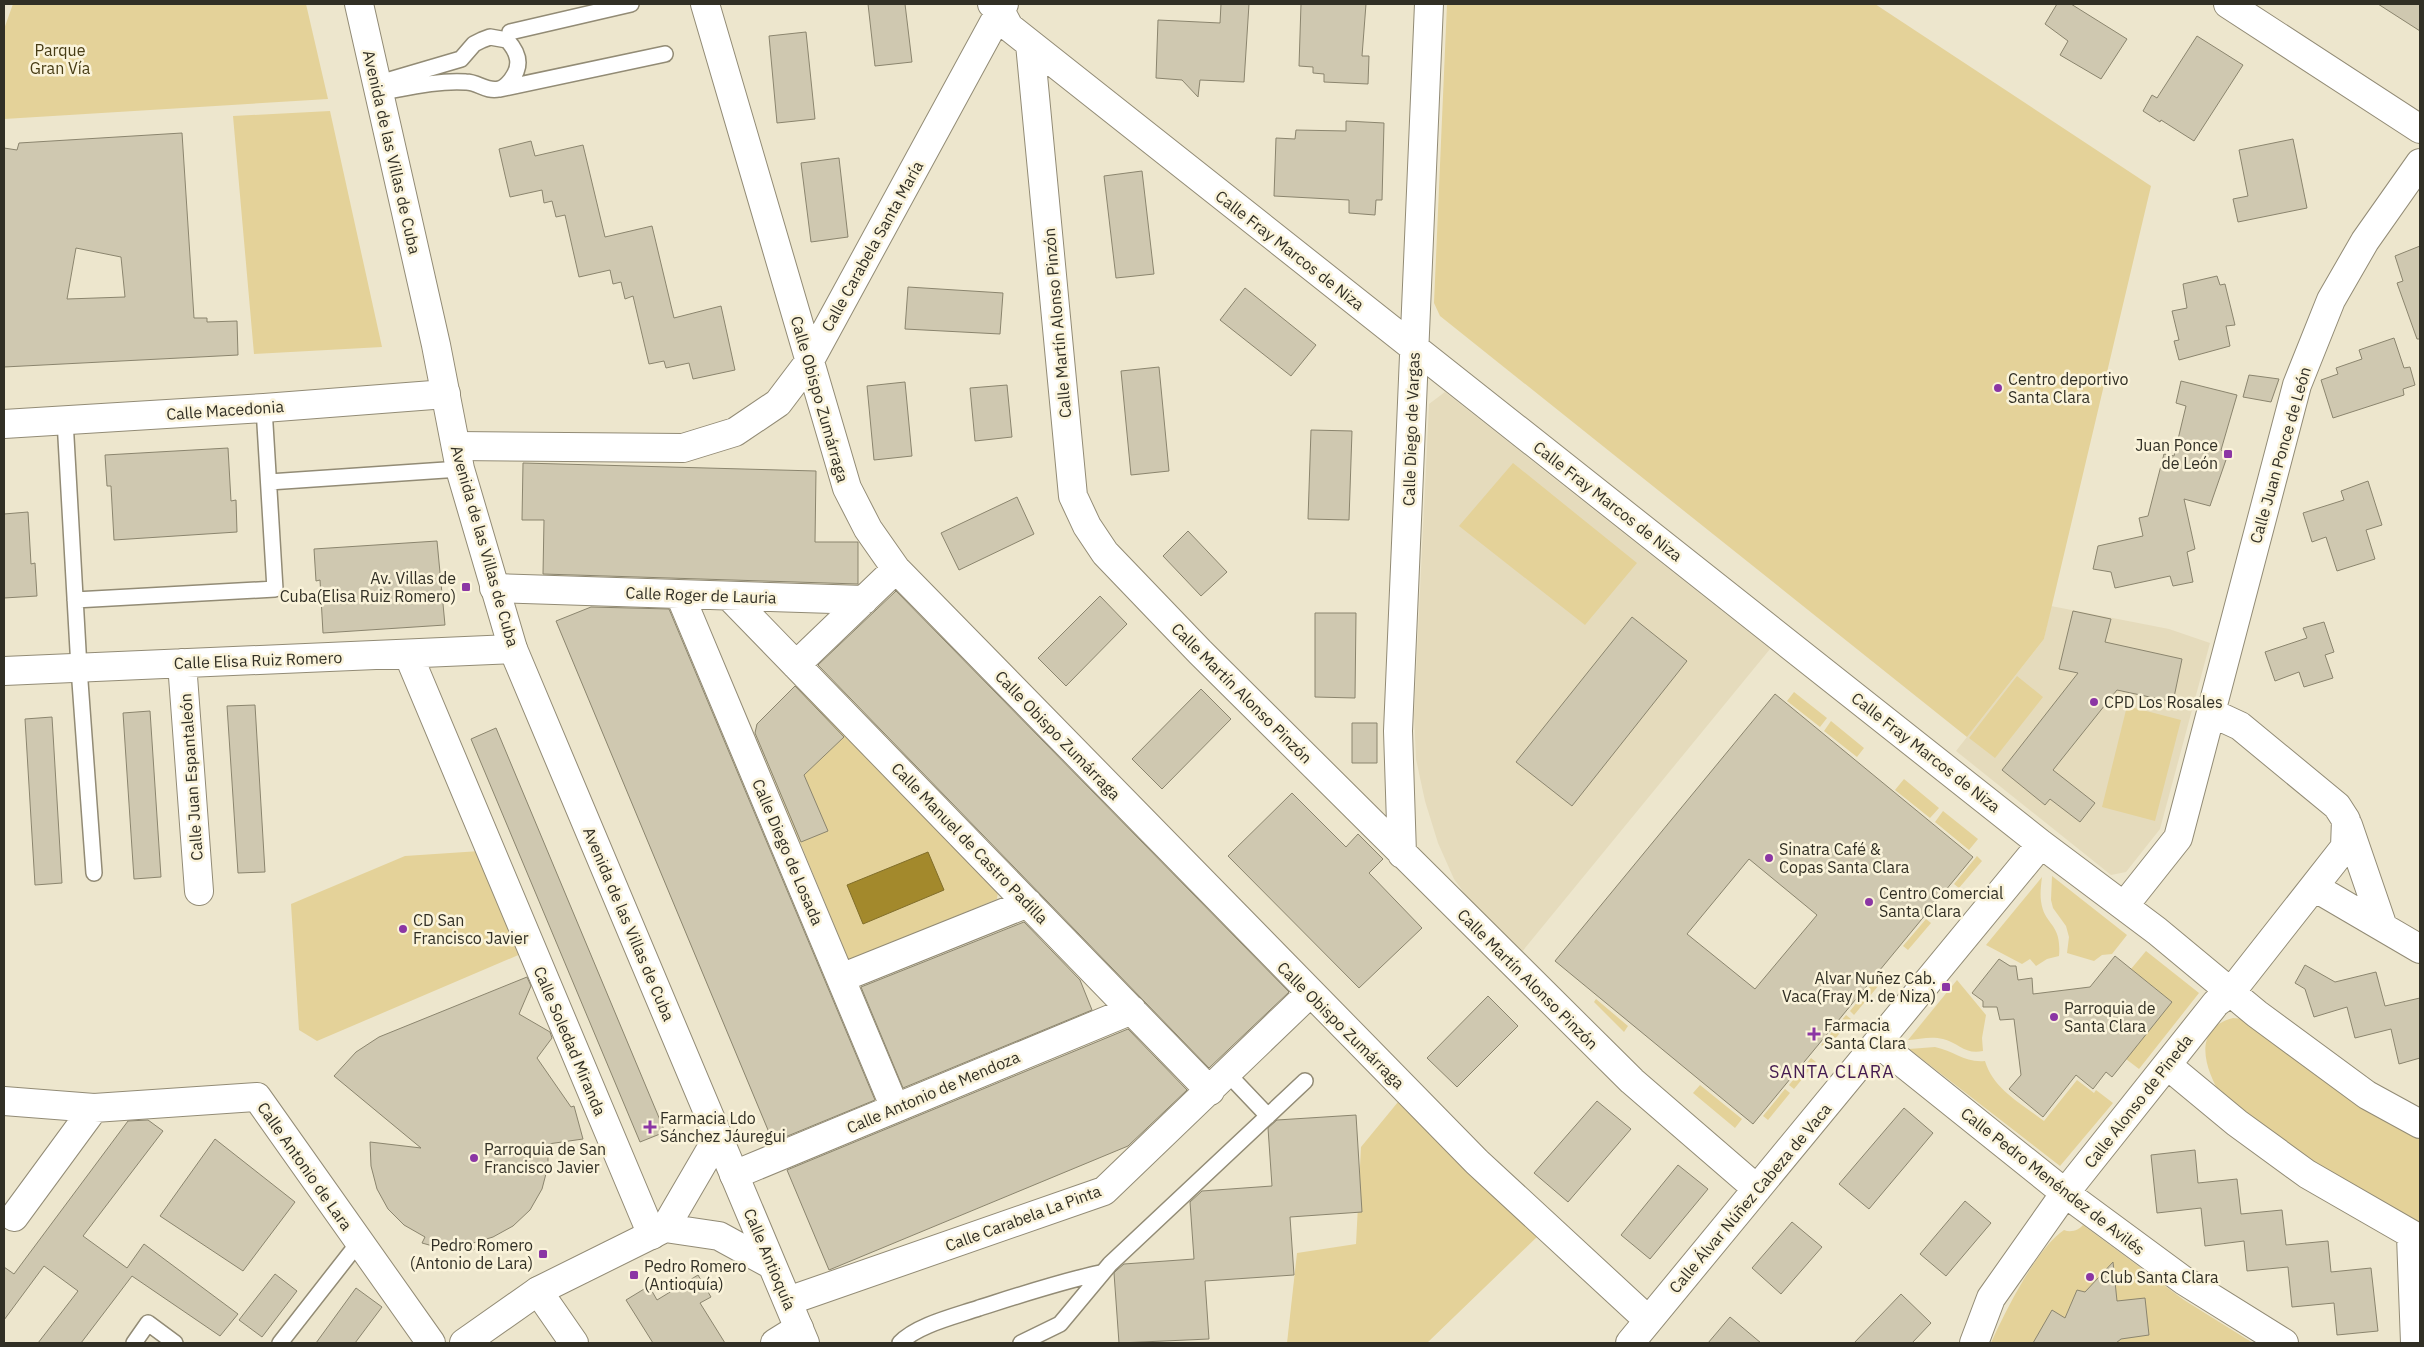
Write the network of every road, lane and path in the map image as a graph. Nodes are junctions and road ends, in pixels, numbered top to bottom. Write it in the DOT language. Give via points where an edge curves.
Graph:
graph roads {
  1 [pos="359,4"];
  2 [pos="631,4"];
  3 [pos="705,4"];
  4 [pos="1429,4"];
  5 [pos="2228,4"];
  6 [pos="999,6"];
  7 [pos="510,32"];
  8 [pos="1030,44"];
  9 [pos="665,54"];
  10 [pos="377,88"];
  11 [pos="497,90"];
  12 [pos="2420,129"];
  13 [pos="2420,163"];
  14 [pos="1414,349"];
  15 [pos="809,362"];
  16 [pos="446,394"];
  17 [pos="264,408"];
  18 [pos="64,420"];
  19 [pos="4,424"];
  20 [pos="458,457"];
  21 [pos="269,482"];
  22 [pos="896,568"];
  23 [pos="494,588"];
  24 [pos="680,595"];
  25 [pos="730,596"];
  26 [pos="75,600"];
  27 [pos="864,600"];
  28 [pos="513,649"];
  29 [pos="408,654"];
  30 [pos="182,664"];
  31 [pos="796,664"];
  32 [pos="79,668"];
  33 [pos="4,671"];
  34 [pos="2212,713"];
  35 [pos="2346,820"];
  36 [pos="2041,844"];
  37 [pos="1402,854"];
  38 [pos="94,873"];
  39 [pos="2314,887"];
  40 [pos="199,891"];
  41 [pos="1028,902"];
  42 [pos="2124,906"];
  43 [pos="2383,927"];
  44 [pos="2420,949"];
  45 [pos="841,978"];
  46 [pos="2231,992"];
  47 [pos="1310,993"];
  48 [pos="1132,1010"];
  49 [pos="1878,1043"];
  50 [pos="2167,1064"];
  51 [pos="1305,1081"];
  52 [pos="1219,1082"];
  53 [pos="4,1100"];
  54 [pos="94,1108"];
  55 [pos="895,1108"];
  56 [pos="1268,1116"];
  57 [pos="2420,1124"];
  58 [pos="718,1137"];
  59 [pos="734,1175"];
  60 [pos="1757,1189"];
  61 [pos="2065,1193"];
  62 [pos="14,1217"];
  63 [pos="658,1231"];
  64 [pos="2416,1238"];
  65 [pos="359,1242"];
  66 [pos="772,1265"];
  67 [pos="1100,1273"];
  68 [pos="538,1291"];
  69 [pos="788,1301"];
  70 [pos="1648,1320"];
  71 [pos="802,1335"];
  72 [pos="134,1343"];
  73 [pos="175,1343"];
  74 [pos="280,1343"];
  75 [pos="430,1343"];
  76 [pos="464,1343"];
  77 [pos="574,1343"];
  78 [pos="775,1343"];
  79 [pos="900,1343"];
  80 [pos="1022,1343"];
  81 [pos="1630,1343"];
  82 [pos="1974,1343"];
  83 [pos="2284,1343"];
  84 [pos="2415,1343"];
  1 -- 10 [label="street, Avenida de las Villas de Cuba"];
  2 -- 7 [label="lane"];
  3 -- 15 [label="street, Calle Obispo Zumárraga"];
  4 -- 14 [label="street, Calle Diego de Vargas"];
  5 -- 12 [label="street"];
  6 -- 8 [label="street, Calle Fray Marcos de Niza" via="1009,27"];
  6 -- 15 [label="street, Calle Carabela Santa María"];
  8 -- 14 [label="street, Calle Fray Marcos de Niza"];
  8 -- 37 [label="street, Calle Martín Alonso Pinzón" via="1073,496 1083,518 1105,553"];
  9 -- 11 [label="lane"];
  10 -- 11 [label="lane" via="464,81 487,90"];
  10 -- 11 [label="lane" via="461,59 474,44 490,37 507,40 518,55 517,72 506,86"];
  10 -- 16 [label="street, Avenida de las Villas de Cuba"];
  13 -- 34 [label="street, Calle Juan Ponce de León" via="2365,240 2331,300 2296,385"];
  14 -- 36 [label="street, Calle Fray Marcos de Niza"];
  14 -- 37 [label="street, Calle Diego de Vargas" via="1398,731"];
  15 -- 20 [label="street, Calle Carabela Santa María" via="778,403 735,432 683,448"];
  15 -- 22 [label="street, Calle Obispo Zumárraga" via="847,488 868,528"];
  16 -- 17 [label="street, Calle Macedonia"];
  16 -- 20 [label="street, Avenida de las Villas de Cuba"];
  17 -- 18 [label="street, Calle Macedonia"];
  17 -- 21 [label="lane"];
  18 -- 19 [label="street, Calle Macedonia"];
  18 -- 26 [label="lane"];
  20 -- 21 [label="lane"];
  20 -- 23 [label="street, Avenida de las Villas de Cuba"];
  21 -- 26 [label="lane" via="275,589"];
  22 -- 27 [label="street"];
  22 -- 47 [label="street, Calle Obispo Zumárraga"];
  23 -- 24 [label="street, Calle Roger de Lauria"];
  23 -- 28 [label="street, Avenida de las Villas de Cuba"];
  24 -- 25 [label="street, Calle Roger de Lauria"];
  24 -- 45 [label="street, Calle Diego de Losada"];
  25 -- 27 [label="street, Calle Roger de Lauria"];
  25 -- 31 [label="street, Calle Manuel de Castro Padilla"];
  26 -- 32 [label="lane"];
  27 -- 31 [label="street"];
  28 -- 29 [label="street, Calle Elisa Ruiz Romero"];
  28 -- 58 [label="street, Avenida de las Villas de Cuba"];
  29 -- 30 [label="street, Calle Elisa Ruiz Romero"];
  29 -- 63 [label="street, Calle Soledad Miranda"];
  30 -- 32 [label="street, Calle Elisa Ruiz Romero"];
  30 -- 40 [label="street, Calle Juan Espantaleón"];
  31 -- 41 [label="street, Calle Manuel de Castro Padilla"];
  32 -- 33 [label="street, Calle Elisa Ruiz Romero"];
  32 -- 38 [label="lane"];
  34 -- 35 [label="street" via="2240,726 2337,806"];
  34 -- 42 [label="street, Calle Juan Ponce de León" via="2178,838"];
  35 -- 39 [label="street, Calle Alonso de Pineda" via="2344,847"];
  35 -- 43 [label="street"];
  36 -- 42 [label="street, Calle Fray Marcos de Niza"];
  36 -- 49 [label="street, Calle Álvar Núñez Cabeza de Vaca"];
  37 -- 60 [label="street, Calle Martín Alonso Pinzón" via="1632,1081"];
  39 -- 43 [label="street"];
  39 -- 46 [label="street, Calle Alonso de Pineda"];
  41 -- 45 [label="street"];
  41 -- 48 [label="street, Calle Manuel de Castro Padilla"];
  42 -- 46 [label="street, Calle Fray Marcos de Niza"];
  43 -- 44 [label="street"];
  45 -- 55 [label="street, Calle Diego de Losada"];
  46 -- 50 [label="street, Calle Alonso de Pineda" via="2216,1003"];
  46 -- 57 [label="street, Calle Fray Marcos de Niza" via="2367,1095"];
  47 -- 52 [label="street, Calle Carabela La Pinta"];
  47 -- 70 [label="street, Calle Obispo Zumárraga" via="1477,1162"];
  48 -- 52 [label="street, Calle Manuel de Castro Padilla"];
  48 -- 55 [label="street, Calle Antonio de Mendoza"];
  49 -- 60 [label="street, Calle Álvar Núñez Cabeza de Vaca"];
  49 -- 61 [label="street, Calle Pedro Menéndez de Avilés"];
  50 -- 61 [label="street, Calle Alonso de Pineda"];
  50 -- 64 [label="street" via="2237,1123 2307,1174"];
  51 -- 56 [label="lane"];
  52 -- 56 [label="lane"];
  52 -- 69 [label="street, Calle Carabela La Pinta" via="1104,1191"];
  53 -- 54 [label="street, Calle Antonio de Lara"];
  54 -- 62 [label="street"];
  54 -- 65 [label="street, Calle Antonio de Lara" via="257,1097"];
  55 -- 59 [label="street, Calle Antonio de Mendoza"];
  56 -- 67 [label="lane"];
  58 -- 59 [label="street, Avenida de las Villas de Cuba"];
  58 -- 63 [label="street"];
  59 -- 66 [label="street, Calle Antioquía"];
  60 -- 70 [label="street, Calle Álvar Núñez Cabeza de Vaca"];
  61 -- 82 [label="street, Calle Alonso de Pineda" via="1991,1298"];
  61 -- 83 [label="street, Calle Pedro Menéndez de Avilés" via="2183,1280"];
  63 -- 66 [label="street" via="719,1236"];
  63 -- 68 [label="street"];
  64 -- 84 [label="street"];
  65 -- 74 [label="lane"];
  65 -- 75 [label="street, Calle Antonio de Lara"];
  66 -- 69 [label="street, Calle Antioquía"];
  67 -- 79 [label="lane" via="945,1319"];
  67 -- 80 [label="lane" via="1060,1324"];
  68 -- 76 [label="street"];
  68 -- 77 [label="street"];
  69 -- 71 [label="street, Calle Antioquía"];
  70 -- 81 [label="street, Calle Álvar Núñez Cabeza de Vaca"];
  71 -- 78 [label="street"];
  72 -- 73 [label="lane" via="148,1323"];
}
